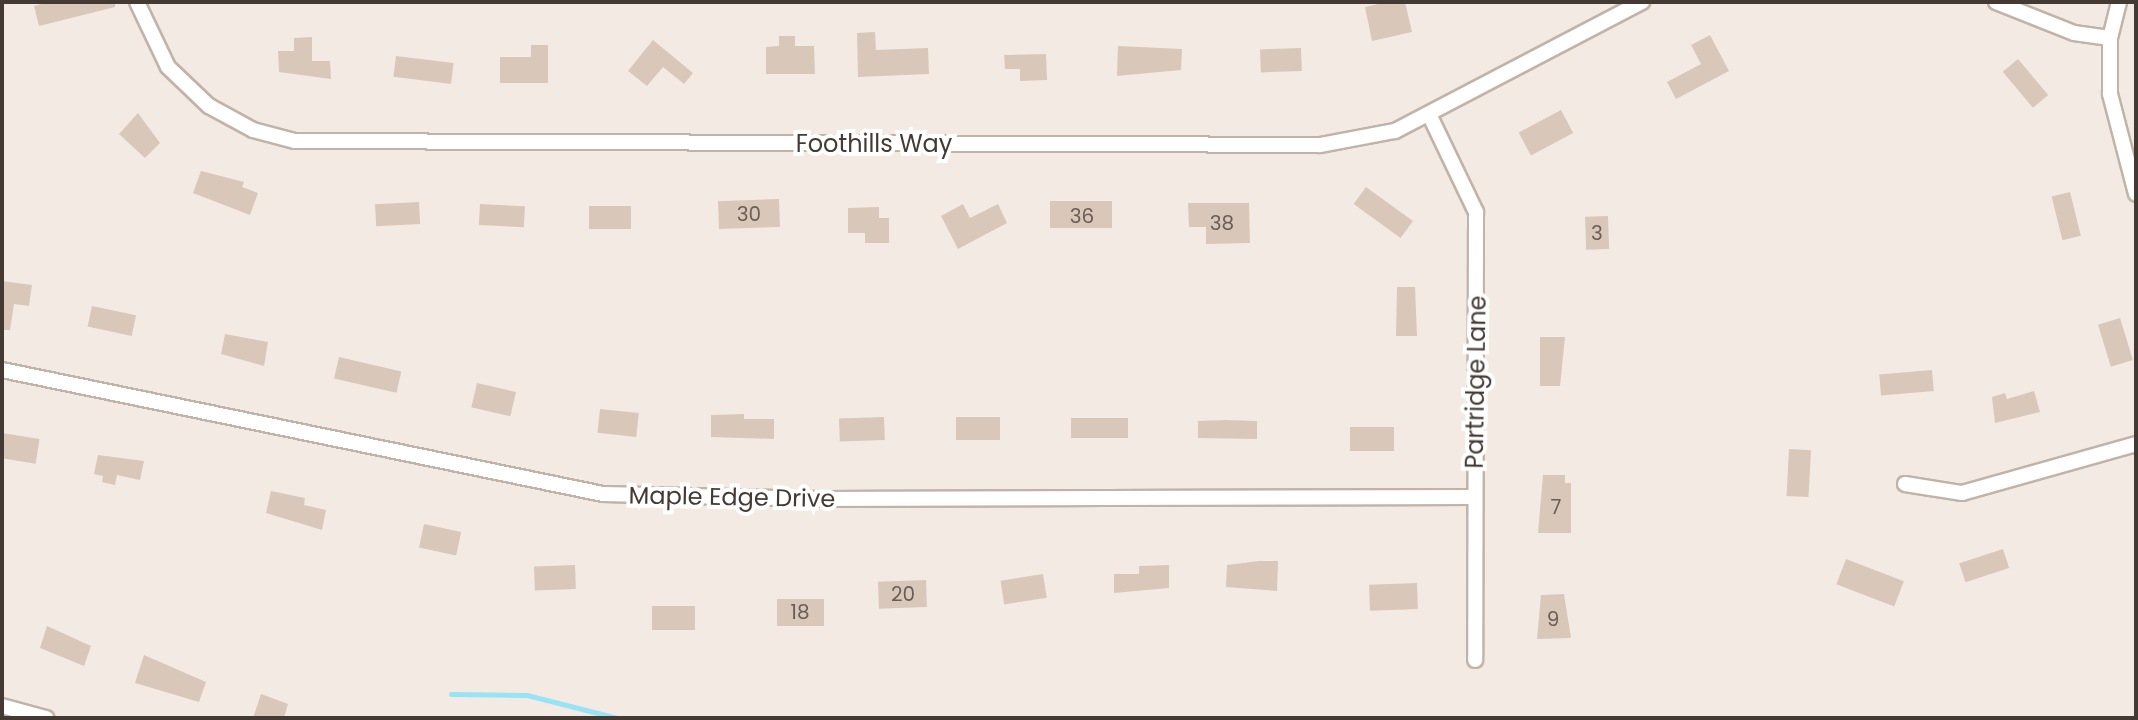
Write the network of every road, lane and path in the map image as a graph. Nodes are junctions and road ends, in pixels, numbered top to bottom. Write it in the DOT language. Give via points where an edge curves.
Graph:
graph roads {
  1 [pos="137,2"];
  2 [pos="1642,2"];
  3 [pos="1996,2"];
  4 [pos="2119,2"];
  5 [pos="2110,38"];
  6 [pos="1429,114"];
  7 [pos="2136,194"];
  8 [pos="2,370"];
  9 [pos="2136,444"];
  10 [pos="1905,484"];
  11 [pos="1475,497"];
  12 [pos="1475,660"];
  13 [pos="2,706"];
  14 [pos="46,718"];
  1 -- 6 [label="street, Foothills Way" via="168,67 209,106 253,130 295,141 1320,145 1395,131"];
  2 -- 6 [label="street, Foothills Way"];
  3 -- 5 [label="street" via="2074,33"];
  4 -- 5 [label="street"];
  5 -- 7 [label="street" via="2110,94"];
  6 -- 11 [label="street, Partridge Lane" via="1476,212"];
  8 -- 11 [label="street, Maple Edge Drive" via="603,494 821,499"];
  9 -- 10 [label="street" via="1962,493"];
  11 -- 12 [label="street, Partridge Lane"];
  13 -- 14 [label="street"];
}
